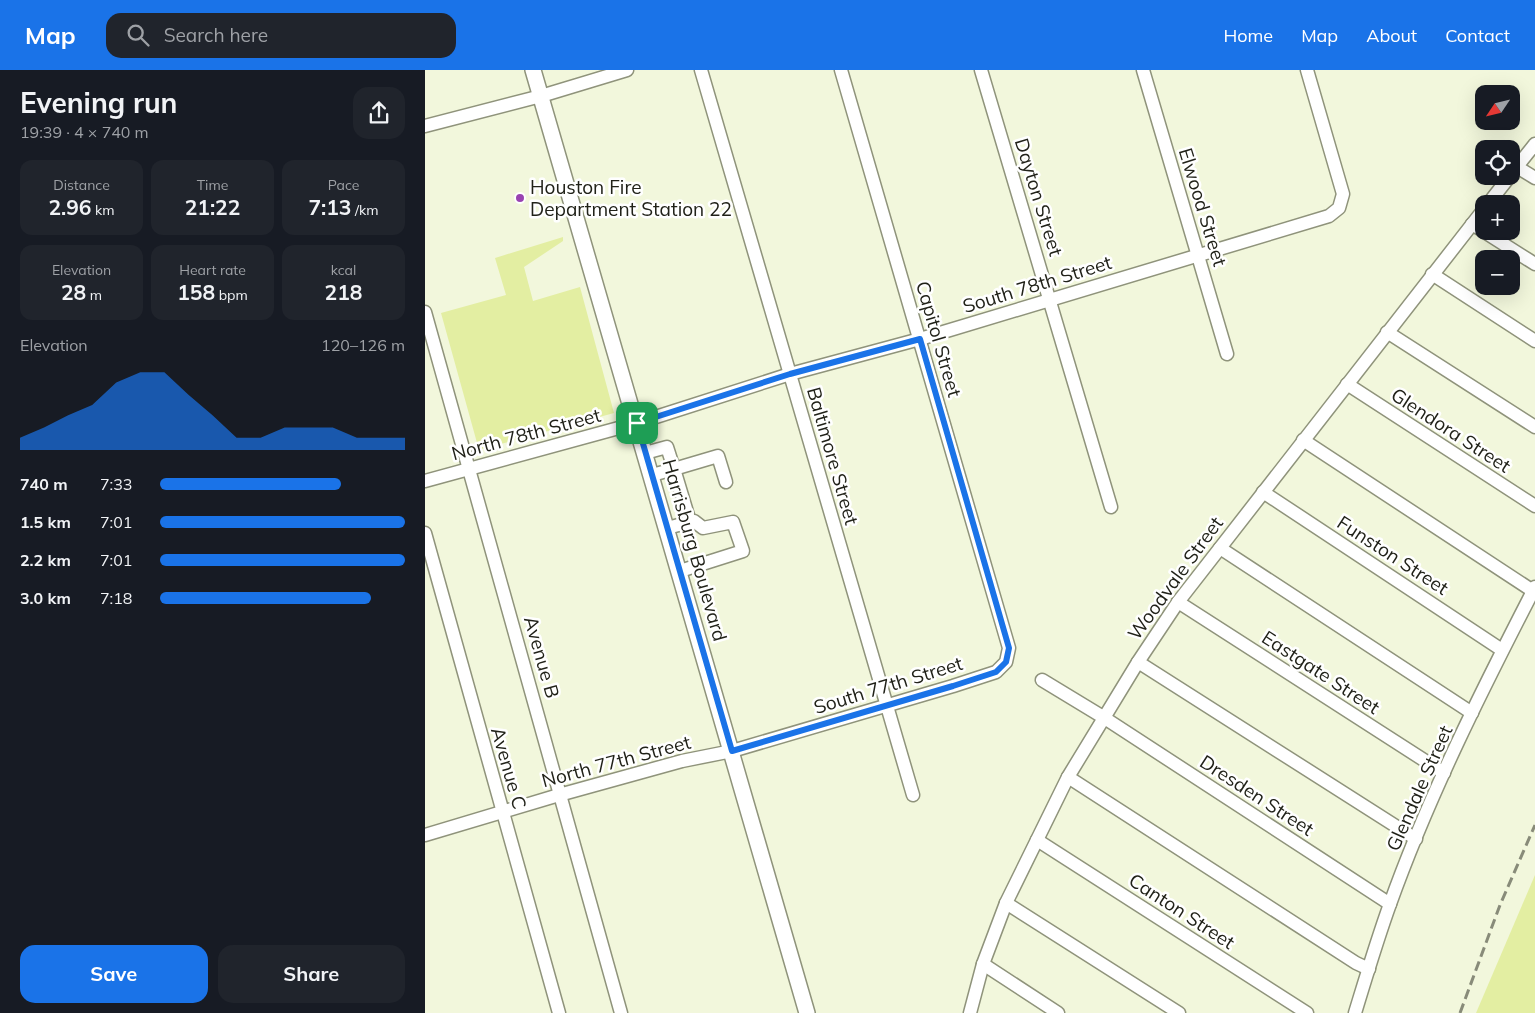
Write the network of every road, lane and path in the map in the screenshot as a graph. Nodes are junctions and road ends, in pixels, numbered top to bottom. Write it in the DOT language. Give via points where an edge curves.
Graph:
graph roads {
  1 [pos="533,70"];
  2 [pos="627,70"];
  3 [pos="701,70"];
  4 [pos="841,70"];
  5 [pos="981,70"];
  6 [pos="1143,70"];
  7 [pos="1307,70"];
  8 [pos="541,96"];
  9 [pos="425,126"];
  10 [pos="1535,144"];
  11 [pos="1520,163"];
  12 [pos="1520,174"];
  13 [pos="1535,178"];
  14 [pos="1503,185"];
  15 [pos="1495,195"];
  16 [pos="1475,220"];
  17 [pos="1472,224"];
  18 [pos="1198,255"];
  19 [pos="1535,264"];
  20 [pos="1432,274"];
  21 [pos="1050,301"];
  22 [pos="425,312"];
  23 [pos="1387,332"];
  24 [pos="920,339"];
  25 [pos="1535,341"];
  26 [pos="1227,354"];
  27 [pos="790,374"];
  28 [pos="1347,384"];
  29 [pos="637,423"];
  30 [pos="1535,427"];
  31 [pos="1303,440"];
  32 [pos="645,453"];
  33 [pos="469,469"];
  34 [pos="674,469"];
  35 [pos="652,475"];
  36 [pos="425,481"];
  37 [pos="726,482"];
  38 [pos="1263,492"];
  39 [pos="1535,506"];
  40 [pos="1111,507"];
  41 [pos="690,522"];
  42 [pos="667,528"];
  43 [pos="425,533"];
  44 [pos="1219,548"];
  45 [pos="680,571"];
  46 [pos="1534,589"];
  47 [pos="1178,602"];
  48 [pos="1000,618"];
  49 [pos="1502,650"];
  50 [pos="1138,662"];
  51 [pos="1042,680"];
  52 [pos="886,706"];
  53 [pos="1472,713"];
  54 [pos="1103,717"];
  55 [pos="732,751"];
  56 [pos="1444,773"];
  57 [pos="1068,777"];
  58 [pos="559,795"];
  59 [pos="913,795"];
  60 [pos="503,813"];
  61 [pos="425,835"];
  62 [pos="1416,839"];
  63 [pos="1037,840"];
  64 [pos="1007,902"];
  65 [pos="1390,904"];
  66 [pos="983,964"];
  67 [pos="1369,969"];
  68 [pos="559,1013"];
  69 [pos="621,1013"];
  70 [pos="807,1013"];
  71 [pos="969,1013"];
  72 [pos="1058,1013"];
  73 [pos="1179,1013"];
  74 [pos="1307,1013"];
  75 [pos="1355,1013"];
  1 -- 8 [label="main road, Harrisburg Boulevard"];
  2 -- 8 [label="street"];
  3 -- 27 [label="street, Baltimore Street"];
  4 -- 24 [label="street, Capitol Street"];
  5 -- 21 [label="street, Dayton Street"];
  6 -- 18 [label="street, Elwood Street"];
  7 -- 18 [label="street, South 78th Street" via="1343,194 1339,208 1329,216"];
  8 -- 9 [label="street"];
  8 -- 29 [label="main road, Harrisburg Boulevard"];
  10 -- 11 [label="street"];
  12 -- 13 [label="street"];
  14 -- 15 [label="street"];
  16 -- 17 [label="street, Woodvale Street"];
  17 -- 19 [label="street"];
  17 -- 20 [label="street, Woodvale Street"];
  18 -- 21 [label="street, South 78th Street"];
  18 -- 26 [label="street, Elwood Street"];
  20 -- 23 [label="street, Woodvale Street"];
  20 -- 25 [label="street"];
  21 -- 24 [label="street, South 78th Street"];
  21 -- 40 [label="street, Dayton Street"];
  22 -- 33 [label="street, Avenue B"];
  23 -- 28 [label="street, Woodvale Street"];
  23 -- 30 [label="street"];
  24 -- 27 [label="street, South 78th Street"];
  24 -- 48 [label="street, Capitol Street"];
  27 -- 29 [label="street, South 78th Street"];
  27 -- 52 [label="street, Baltimore Street"];
  28 -- 31 [label="street, Woodvale Street"];
  28 -- 39 [label="street, Glendora Street"];
  29 -- 32 [label="main road, Harrisburg Boulevard"];
  29 -- 33 [label="street, North 78th Street"];
  31 -- 38 [label="street, Woodvale Street"];
  31 -- 46 [label="street"];
  32 -- 34 [label="street" via="667,447"];
  32 -- 35 [label="main road, Harrisburg Boulevard"];
  33 -- 36 [label="street, North 78th Street"];
  33 -- 58 [label="street, Avenue B"];
  34 -- 35 [label="street"];
  34 -- 37 [label="street" via="718,456"];
  34 -- 41 [label="street"];
  35 -- 42 [label="main road, Harrisburg Boulevard"];
  38 -- 44 [label="street, Woodvale Street"];
  38 -- 49 [label="street, Funston Street"];
  41 -- 42 [label="street"];
  41 -- 45 [label="street" via="703,528 733,522 743,551"];
  42 -- 45 [label="main road, Harrisburg Boulevard"];
  43 -- 60 [label="street, Avenue C"];
  44 -- 47 [label="street, Woodvale Street"];
  44 -- 53 [label="street"];
  45 -- 55 [label="main road, Harrisburg Boulevard"];
  46 -- 49 [label="street, Glendale Street"];
  47 -- 50 [label="street, Woodvale Street"];
  47 -- 56 [label="street, Eastgate Street"];
  48 -- 52 [label="street, South 77th Street" via="1009,648 1006,662 996,672"];
  49 -- 53 [label="street, Glendale Street"];
  50 -- 54 [label="street, Woodvale Street"];
  50 -- 62 [label="street"];
  51 -- 54 [label="street, Dresden Street"];
  52 -- 55 [label="street, South 77th Street"];
  52 -- 59 [label="street, Baltimore Street"];
  53 -- 56 [label="street, Glendale Street"];
  54 -- 57 [label="street, Woodvale Street"];
  54 -- 65 [label="street, Dresden Street"];
  55 -- 58 [label="street, North 77th Street" via="682,761"];
  55 -- 70 [label="main road, Harrisburg Boulevard"];
  56 -- 62 [label="street, Glendale Street"];
  57 -- 63 [label="street, Woodvale Street"];
  57 -- 67 [label="street"];
  58 -- 60 [label="street, North 77th Street"];
  58 -- 69 [label="street, Avenue B"];
  60 -- 61 [label="street, North 77th Street"];
  60 -- 68 [label="street, Avenue C"];
  62 -- 65 [label="street, Glendale Street"];
  63 -- 64 [label="street, Woodvale Street"];
  63 -- 74 [label="street, Canton Street"];
  64 -- 66 [label="street, Woodvale Street"];
  64 -- 73 [label="street"];
  65 -- 67 [label="street, Glendale Street"];
  66 -- 71 [label="street, Woodvale Street"];
  66 -- 72 [label="street"];
  67 -- 75 [label="street, Glendale Street"];
}
